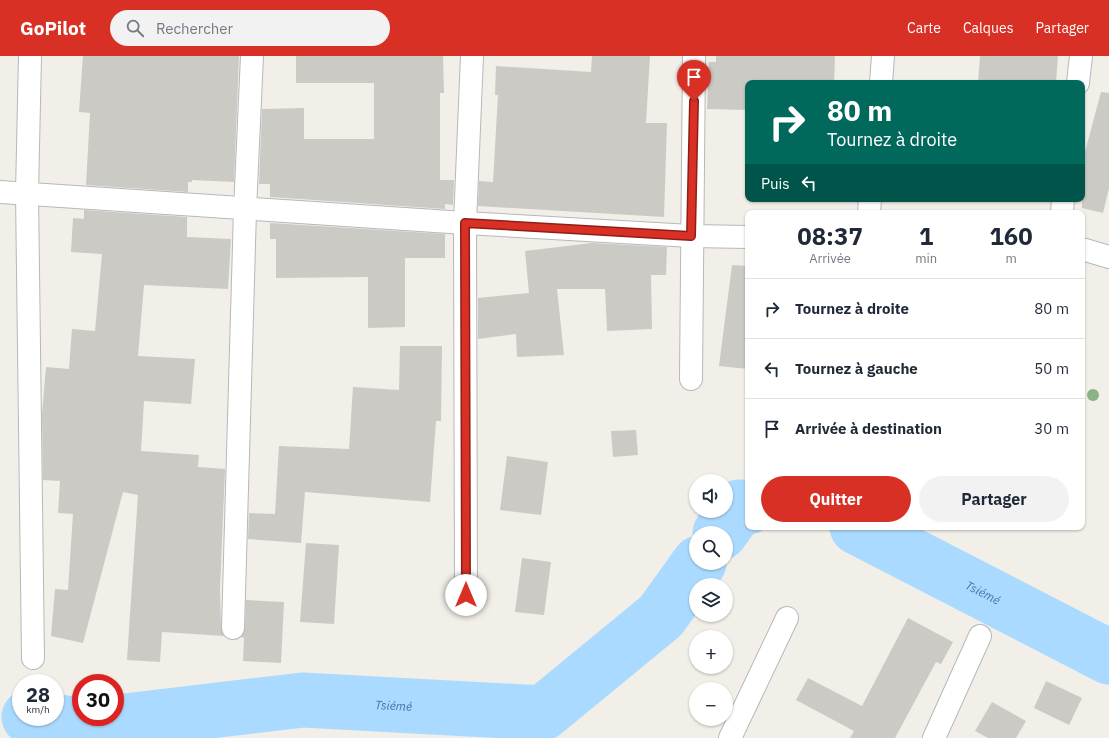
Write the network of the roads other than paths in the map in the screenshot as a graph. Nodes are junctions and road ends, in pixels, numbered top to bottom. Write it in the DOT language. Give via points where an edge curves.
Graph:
graph roads {
  1 [pos="30,56"];
  2 [pos="252,56"];
  3 [pos="472,56"];
  4 [pos="694,56"];
  5 [pos="883,56"];
  6 [pos="1081,56"];
  7 [pos="881,80"];
  8 [pos="1078,80"];
  9 [pos="0,192"];
  10 [pos="27,193"];
  11 [pos="245,210"];
  12 [pos="465,223"];
  13 [pos="691,236"];
  14 [pos="745,237"];
  15 [pos="1085,251"];
  16 [pos="1109,257"];
  17 [pos="691,379"];
  18 [pos="466,595"];
  19 [pos="787,618"];
  20 [pos="233,628"];
  21 [pos="980,636"];
  22 [pos="32,658"];
  23 [pos="730,738"];
  24 [pos="934,738"];
  1 -- 10 [label="street"];
  2 -- 11 [label="street"];
  3 -- 12 [label="street"];
  4 -- 13 [label="street"];
  5 -- 7 [label="street"];
  6 -- 8 [label="street"];
  9 -- 10 [label="street"];
  10 -- 11 [label="street"];
  10 -- 22 [label="street"];
  11 -- 12 [label="street"];
  11 -- 20 [label="street"];
  12 -- 13 [label="street"];
  12 -- 18 [label="street"];
  13 -- 14 [label="street"];
  13 -- 17 [label="street"];
  15 -- 16 [label="street"];
  19 -- 23 [label="street"];
  21 -- 24 [label="street"];
}
